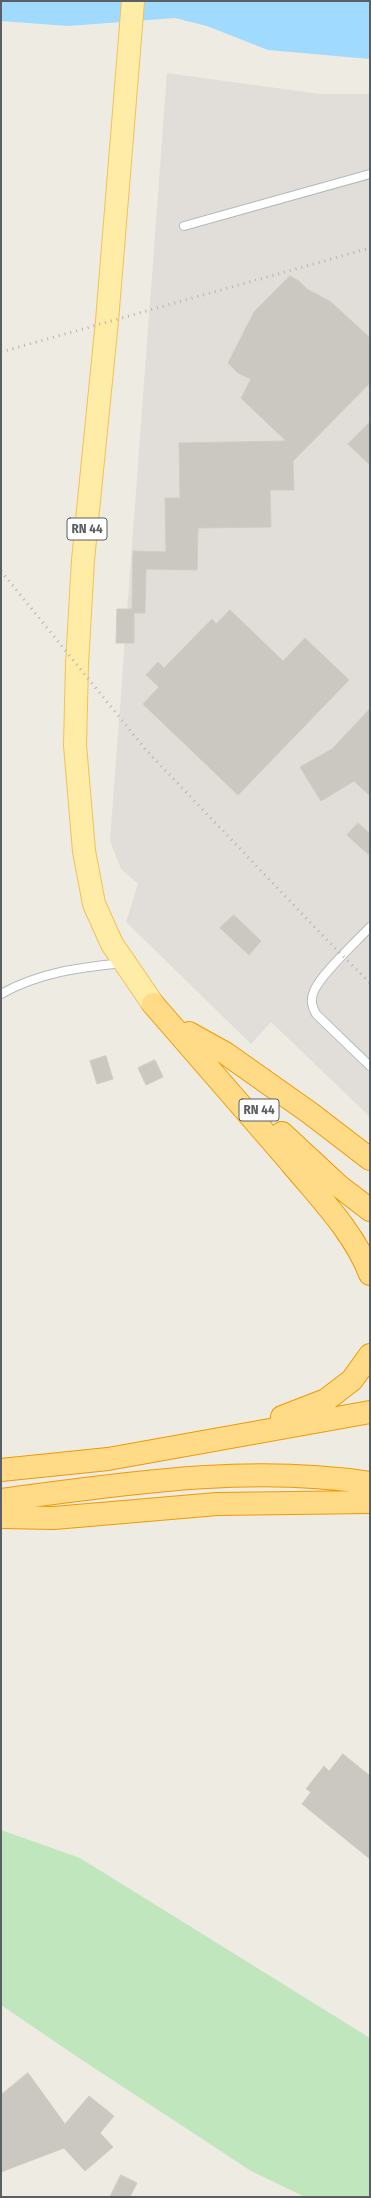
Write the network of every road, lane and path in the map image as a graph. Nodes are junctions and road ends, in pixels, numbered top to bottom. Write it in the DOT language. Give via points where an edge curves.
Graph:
graph roads {
  1 [pos="133,1"];
  2 [pos="370,174"];
  3 [pos="184,226"];
  4 [pos="370,927"];
  5 [pos="124,962"];
  6 [pos="1,994"];
  7 [pos="153,1004"];
  8 [pos="189,1033"];
  9 [pos="370,1066"];
  10 [pos="370,1159"];
  11 [pos="370,1210"];
  12 [pos="370,1274"];
  13 [pos="370,1355"];
  14 [pos="370,1412"];
  15 [pos="191,1444"];
  16 [pos="1,1471"];
  17 [pos="370,1483"];
  18 [pos="1,1500"];
  19 [pos="370,1502"];
  20 [pos="1,1517"];
  1 -- 5 [label="main road, RN 44" via="107,321 84,560 75,745 89,883 102,923"];
  2 -- 3 [label="lane"];
  4 -- 9 [label="lane" via="318,984 312,1000 316,1014"];
  5 -- 6 [label="lane" via="53,973 23,982"];
  5 -- 7 [label="main road, RN 44"];
  7 -- 8 [label="highway, RN 44"];
  7 -- 12 [label="highway" via="315,1192 349,1235"];
  8 -- 10 [label="highway" via="220,1050"];
  8 -- 11 [label="highway, RN 44" via="250,1101 307,1157"];
  13 -- 15 [label="highway" via="352,1380 326,1400 285,1416"];
  14 -- 15 [label="highway"];
  15 -- 16 [label="highway" via="108,1459"];
  17 -- 18 [label="highway" via="310,1476 259,1475 132,1483"];
  19 -- 20 [label="highway" via="216,1504 54,1518"];
}
